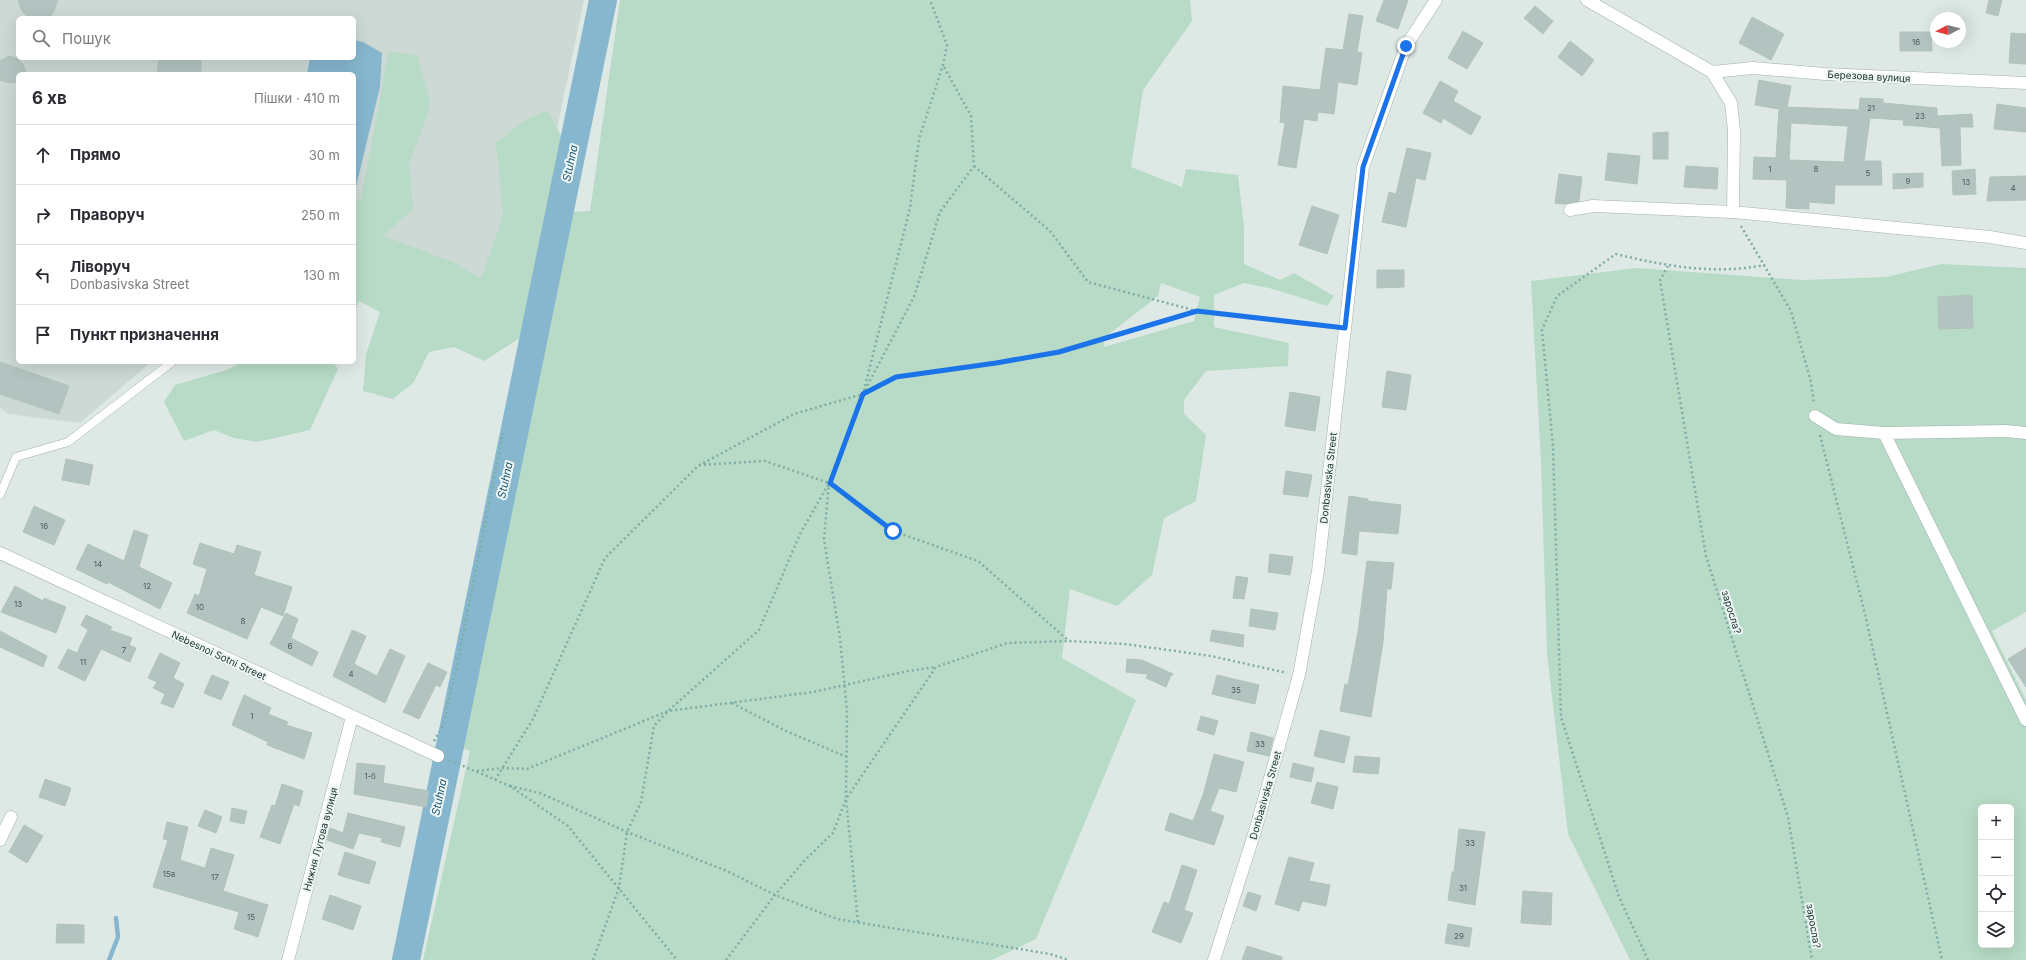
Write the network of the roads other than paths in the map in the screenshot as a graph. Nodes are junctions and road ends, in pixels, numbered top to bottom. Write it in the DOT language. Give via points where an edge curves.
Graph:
graph roads {
  1 [pos="1436,0"];
  2 [pos="1587,0"];
  3 [pos="1712,72"];
  4 [pos="2026,83"];
  5 [pos="1570,210"];
  6 [pos="1733,212"];
  7 [pos="2026,243"];
  8 [pos="169,364"];
  9 [pos="1815,416"];
  10 [pos="1884,433"];
  11 [pos="2026,433"];
  12 [pos="0,495"];
  13 [pos="0,553"];
  14 [pos="352,717"];
  15 [pos="2026,720"];
  16 [pos="433,754"];
  17 [pos="11,817"];
  18 [pos="0,840"];
  19 [pos="288,960"];
  20 [pos="1214,960"];
  1 -- 20 [label="street, Donbasivska Street" via="1406,46 1363,167 1318,571 1299,675 1256,828"];
  2 -- 3 [label="street"];
  3 -- 4 [label="street, Березова вулиця" via="1753,68 1825,74"];
  3 -- 6 [label="street" via="1731,103 1734,130"];
  5 -- 6 [label="street" via="1593,206"];
  6 -- 7 [label="street" via="1990,237"];
  8 -- 12 [label="lane" via="68,442 16,457"];
  9 -- 10 [label="street" via="1836,429"];
  10 -- 11 [label="street"];
  10 -- 15 [label="street"];
  13 -- 14 [label="street, Nebesnoi Sotni Street"];
  14 -- 16 [label="street, Nebesnoi Sotni Street"];
  14 -- 19 [label="street, Нижня Лугова вулиця"];
  17 -- 18 [label="street"];
}
